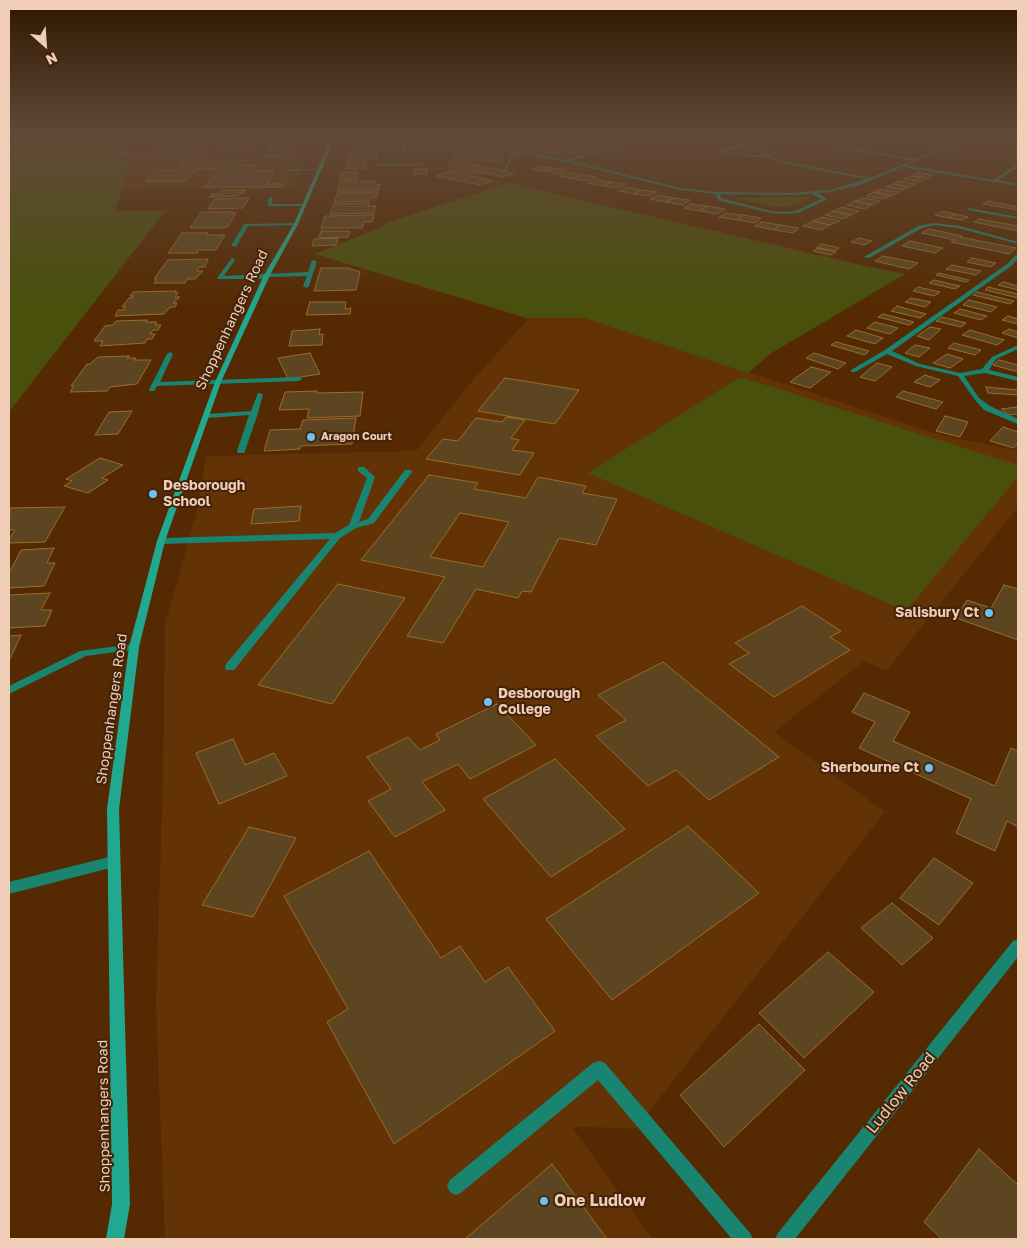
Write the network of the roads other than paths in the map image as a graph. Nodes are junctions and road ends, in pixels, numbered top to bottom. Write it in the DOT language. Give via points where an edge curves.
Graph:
graph roads {
  1 [pos="309,192"];
  2 [pos="712,192"];
  3 [pos="818,192"];
  4 [pos="719,193"];
  5 [pos="813,193"];
  6 [pos="272,198"];
  7 [pos="304,205"];
  8 [pos="969,209"];
  9 [pos="1018,218"];
  10 [pos="296,224"];
  11 [pos="1018,243"];
  12 [pos="234,246"];
  13 [pos="1018,256"];
  14 [pos="866,257"];
  15 [pos="232,260"];
  16 [pos="314,262"];
  17 [pos="1009,264"];
  18 [pos="1018,266"];
  19 [pos="310,274"];
  20 [pos="267,276"];
  21 [pos="306,286"];
  22 [pos="1018,347"];
  23 [pos="887,351"];
  24 [pos="170,354"];
  25 [pos="853,371"];
  26 [pos="986,371"];
  27 [pos="960,375"];
  28 [pos="299,379"];
  29 [pos="1018,379"];
  30 [pos="218,382"];
  31 [pos="260,394"];
  32 [pos="254,413"];
  33 [pos="207,416"];
  34 [pos="1018,422"];
  35 [pos="241,451"];
  36 [pos="361,469"];
  37 [pos="408,472"];
  38 [pos="353,526"];
  39 [pos="336,536"];
  40 [pos="161,541"];
  41 [pos="134,647"];
  42 [pos="230,667"];
  43 [pos="9,690"];
  44 [pos="113,862"];
  45 [pos="9,888"];
  46 [pos="1018,946"];
  47 [pos="456,1186"];
  48 [pos="115,1239"];
  49 [pos="744,1239"];
  50 [pos="784,1239"];
  1 -- 7 [label="street, Shoppenhangers Road"];
  2 -- 4 [label="street"];
  3 -- 5 [label="street"];
  4 -- 5 [label="street"];
  4 -- 5 [label="street" via="722,200 785,213 796,212 824,198"];
  6 -- 7 [label="street" via="269,205"];
  7 -- 10 [label="street, Shoppenhangers Road"];
  8 -- 9 [label="street"];
  10 -- 12 [label="street" via="246,225"];
  10 -- 20 [label="street, Shoppenhangers Road"];
  11 -- 14 [label="street" via="958,226 933,224 920,227"];
  13 -- 17 [label="street"];
  15 -- 20 [label="street" via="220,278"];
  16 -- 19 [label="street"];
  17 -- 18 [label="street"];
  17 -- 23 [label="street"];
  19 -- 20 [label="street"];
  19 -- 21 [label="street"];
  20 -- 30 [label="street, Shoppenhangers Road"];
  22 -- 26 [label="street" via="994,358 986,366"];
  23 -- 25 [label="street"];
  23 -- 27 [label="street" via="918,366"];
  24 -- 30 [label="street" via="154,387"];
  26 -- 27 [label="street"];
  26 -- 29 [label="street"];
  27 -- 34 [label="street" via="987,408"];
  28 -- 30 [label="street"];
  30 -- 33 [label="street, Shoppenhangers Road"];
  31 -- 32 [label="street"];
  32 -- 33 [label="street"];
  32 -- 35 [label="street"];
  33 -- 40 [label="street, Shoppenhangers Road"];
  36 -- 38 [label="street" via="372,477"];
  37 -- 38 [label="street" via="371,521"];
  38 -- 39 [label="street"];
  39 -- 40 [label="street"];
  39 -- 42 [label="street"];
  40 -- 41 [label="street, Shoppenhangers Road"];
  41 -- 43 [label="street" via="84,653"];
  41 -- 44 [label="street, Shoppenhangers Road" via="113,809"];
  44 -- 45 [label="street"];
  44 -- 48 [label="street, Shoppenhangers Road" via="121,1204"];
  46 -- 50 [label="street, Ludlow Road"];
  47 -- 49 [label="street" via="599,1069"];
}
